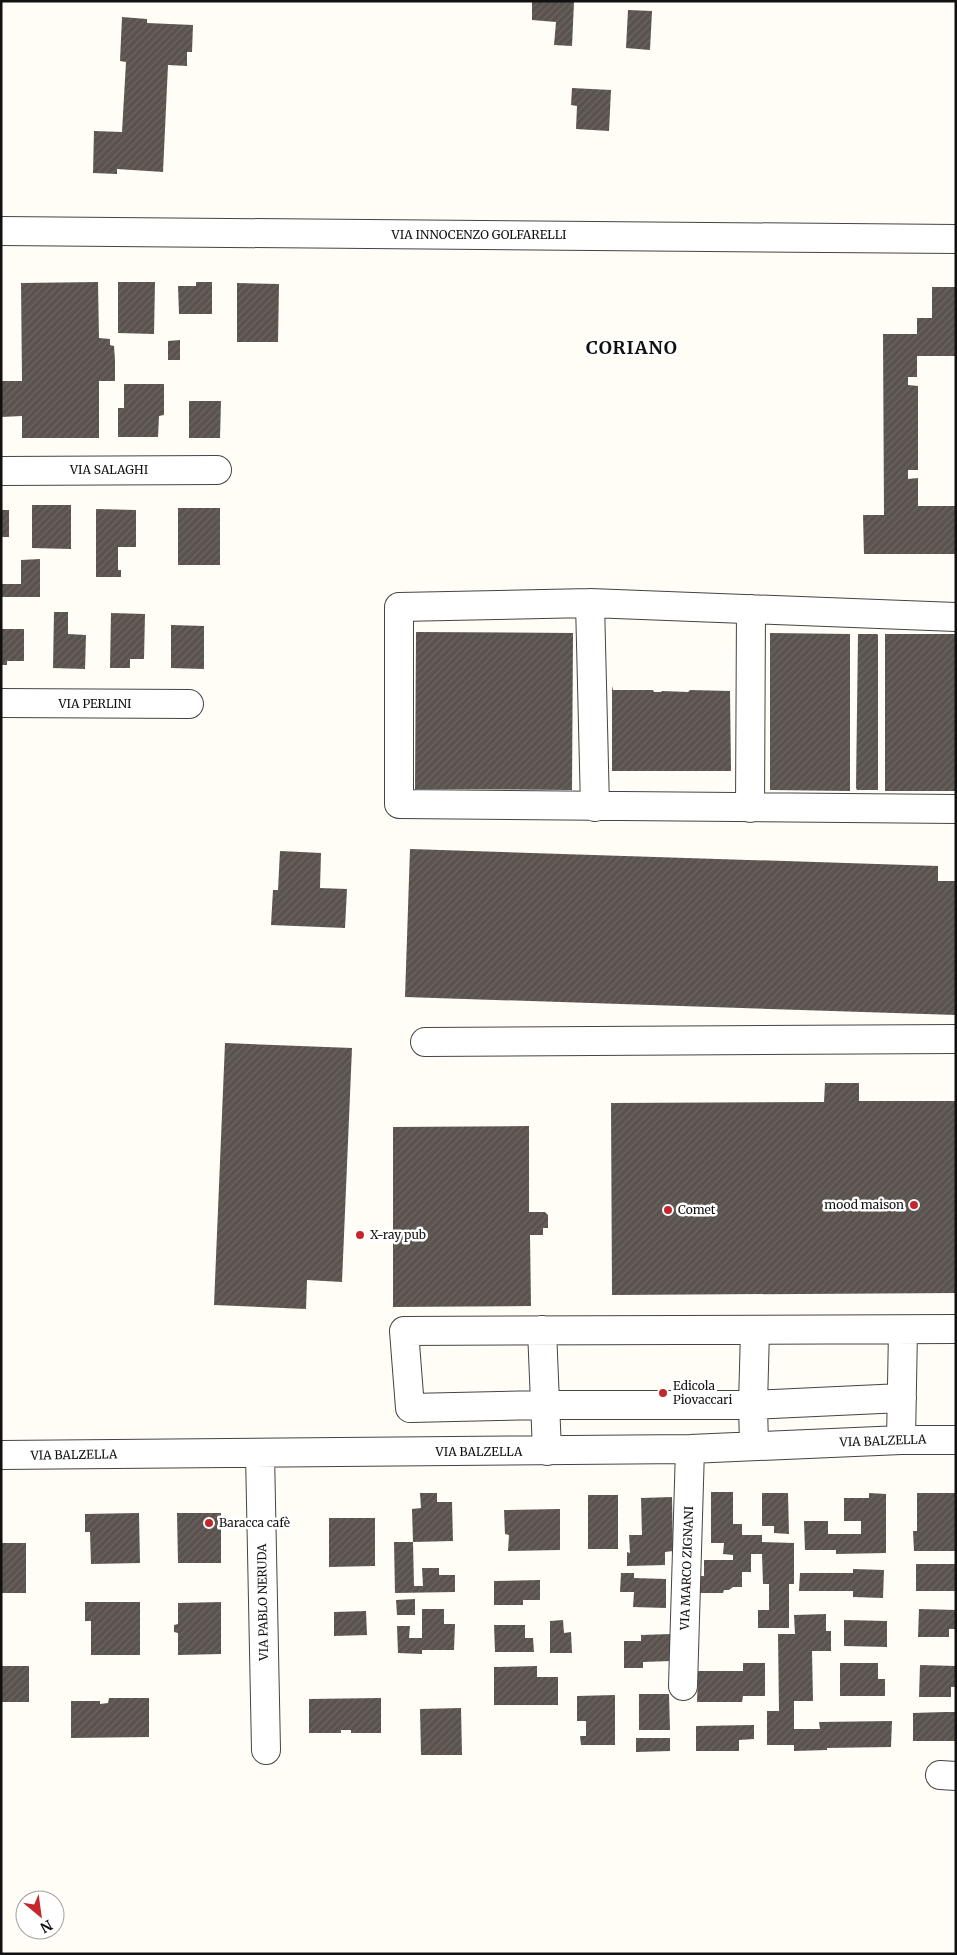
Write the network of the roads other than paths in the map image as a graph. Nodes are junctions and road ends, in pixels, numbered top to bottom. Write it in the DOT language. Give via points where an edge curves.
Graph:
graph roads {
  1 [pos="1,231"];
  2 [pos="956,239"];
  3 [pos="1,470"];
  4 [pos="217,470"];
  5 [pos="590,603"];
  6 [pos="751,609"];
  7 [pos="956,618"];
  8 [pos="1,703"];
  9 [pos="189,704"];
  10 [pos="594,807"];
  11 [pos="750,808"];
  12 [pos="956,809"];
  13 [pos="956,1040"];
  14 [pos="425,1042"];
  15 [pos="956,1329"];
  16 [pos="542,1330"];
  17 [pos="755,1330"];
  18 [pos="903,1330"];
  19 [pos="902,1398"];
  20 [pos="545,1405"];
  21 [pos="753,1405"];
  22 [pos="901,1440"];
  23 [pos="956,1440"];
  24 [pos="754,1446"];
  25 [pos="690,1449"];
  26 [pos="547,1451"];
  27 [pos="260,1453"];
  28 [pos="1,1455"];
  29 [pos="683,1686"];
  30 [pos="266,1750"];
  1 -- 2 [label="street, VIA INNOCENZO GOLFARELLI"];
  3 -- 4 [label="street, VIA SALAGHI"];
  5 -- 6 [label="street"];
  5 -- 10 [label="street"];
  5 -- 10 [label="street" via="399,607 399,804"];
  6 -- 7 [label="street"];
  6 -- 11 [label="street"];
  8 -- 9 [label="street, VIA PERLINI"];
  10 -- 11 [label="street"];
  11 -- 12 [label="street"];
  13 -- 14 [label="street"];
  15 -- 18 [label="street"];
  16 -- 17 [label="street"];
  16 -- 20 [label="street"];
  16 -- 20 [label="street" via="404,1331 410,1408"];
  17 -- 18 [label="street"];
  17 -- 21 [label="street"];
  18 -- 19 [label="street"];
  19 -- 21 [label="street"];
  19 -- 22 [label="street"];
  20 -- 21 [label="street"];
  20 -- 26 [label="street"];
  21 -- 24 [label="street"];
  22 -- 23 [label="street, VIA BALZELLA"];
  22 -- 24 [label="street, VIA BALZELLA"];
  24 -- 25 [label="street, VIA BALZELLA"];
  25 -- 26 [label="street, VIA BALZELLA"];
  25 -- 29 [label="street, VIA MARCO ZIGNANI"];
  26 -- 27 [label="street, VIA BALZELLA"];
  27 -- 28 [label="street, VIA BALZELLA"];
  27 -- 30 [label="street, VIA PABLO NERUDA"];
}
